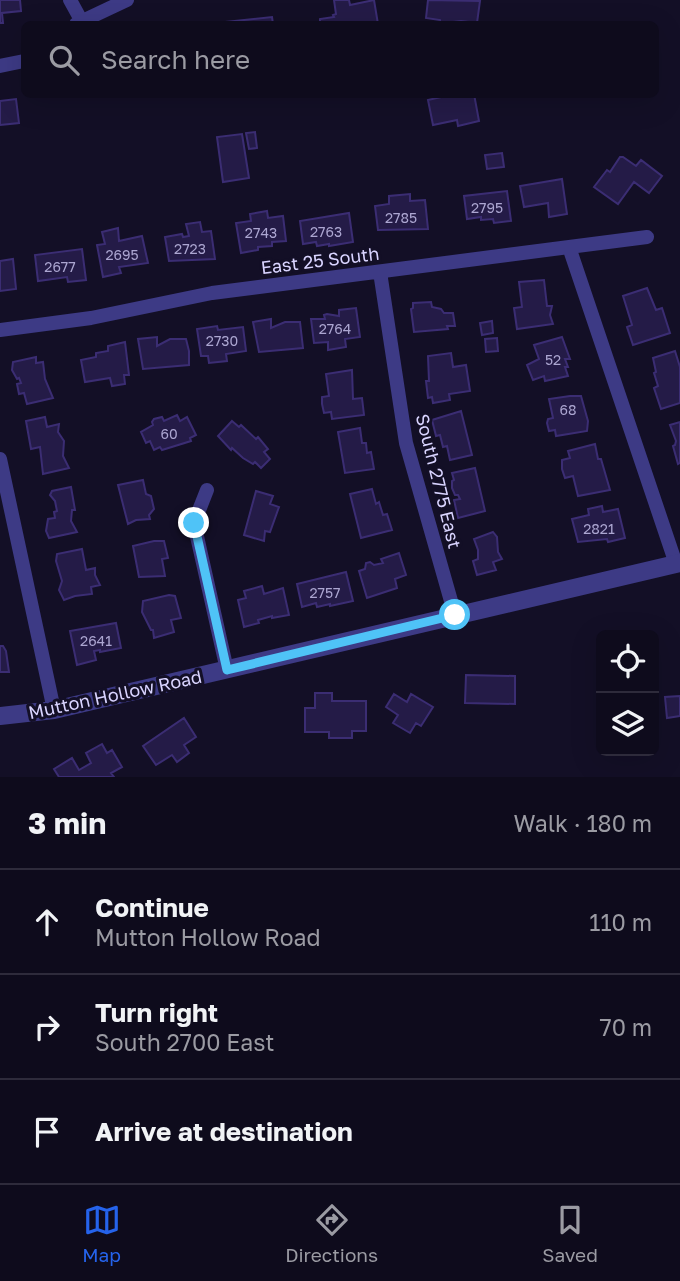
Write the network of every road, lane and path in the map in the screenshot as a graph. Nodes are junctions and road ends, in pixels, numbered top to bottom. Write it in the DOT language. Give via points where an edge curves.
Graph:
graph roads {
  1 [pos="70,0"];
  2 [pos="127,0"];
  3 [pos="78,21"];
  4 [pos="80,21"];
  5 [pos="21,62"];
  6 [pos="0,66"];
  7 [pos="647,237"];
  8 [pos="569,247"];
  9 [pos="380,272"];
  10 [pos="0,330"];
  11 [pos="0,459"];
  12 [pos="206,490"];
  13 [pos="678,564"];
  14 [pos="455,615"];
  15 [pos="227,670"];
  16 [pos="54,710"];
  17 [pos="0,716"];
  1 -- 3 [label="street"];
  2 -- 4 [label="street"];
  5 -- 6 [label="street"];
  7 -- 8 [label="street, East 25 South"];
  8 -- 9 [label="street, East 25 South"];
  8 -- 13 [label="street"];
  9 -- 10 [label="street, East 25 South" via="212,293 91,318"];
  9 -- 14 [label="street, South 2775 East" via="406,443"];
  11 -- 16 [label="street"];
  12 -- 15 [label="street" via="194,523"];
  13 -- 14 [label="street, Mutton Hollow Road"];
  14 -- 15 [label="street, Mutton Hollow Road"];
  15 -- 16 [label="street, Mutton Hollow Road"];
  16 -- 17 [label="street, Mutton Hollow Road"];
}
